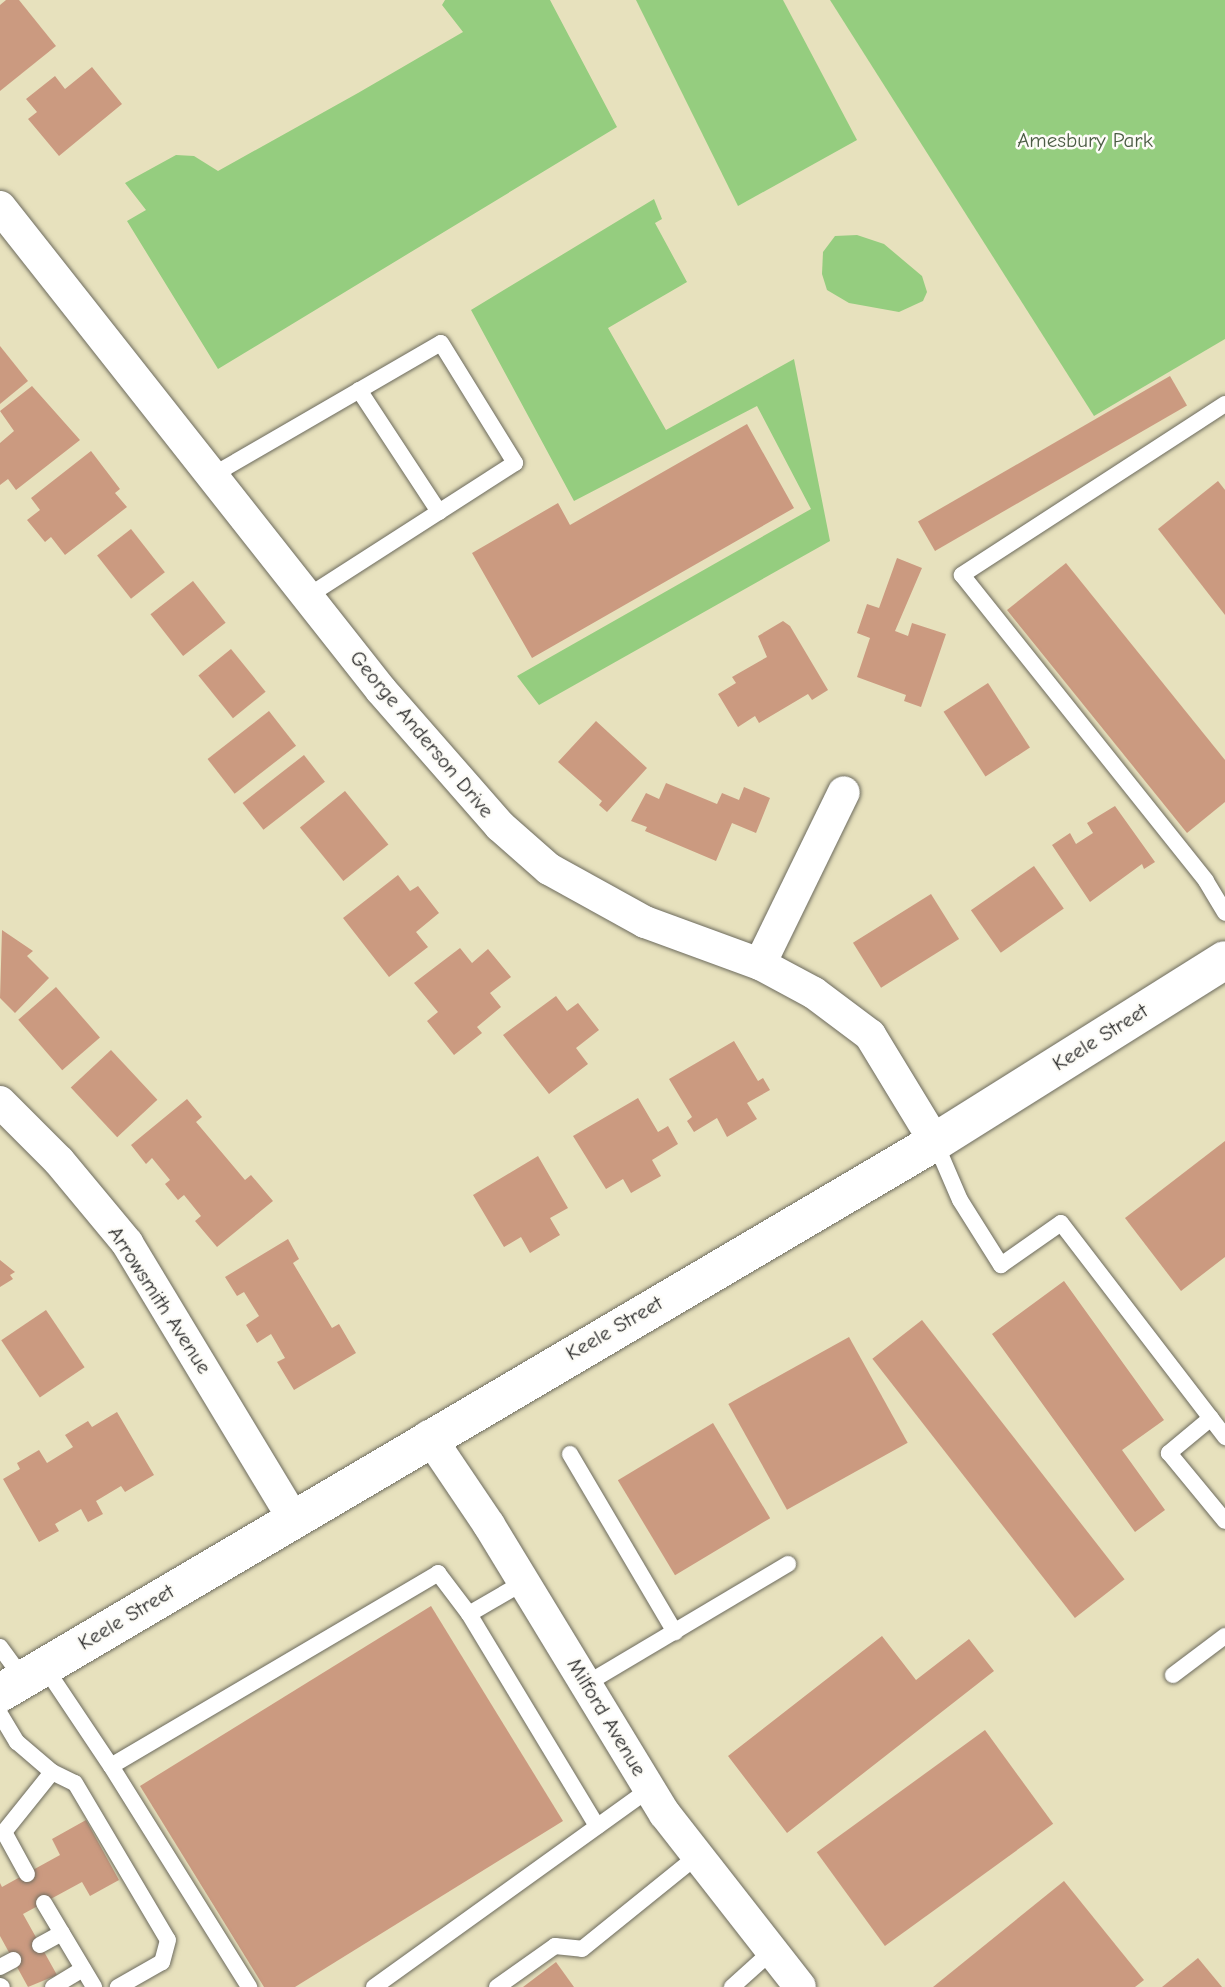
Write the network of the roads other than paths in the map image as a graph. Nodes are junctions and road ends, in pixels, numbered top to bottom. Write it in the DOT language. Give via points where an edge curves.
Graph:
graph roads {
  1 [pos="0,207"];
  2 [pos="359,390"];
  3 [pos="1223,409"];
  4 [pos="213,475"];
  5 [pos="439,512"];
  6 [pos="308,596"];
  7 [pos="844,792"];
  8 [pos="1225,913"];
  9 [pos="1225,960"];
  10 [pos="760,964"];
  11 [pos="0,1102"];
  12 [pos="935,1142"];
  13 [pos="1211,1418"];
  14 [pos="429,1436"];
  15 [pos="1225,1437"];
  16 [pos="570,1454"];
  17 [pos="293,1518"];
  18 [pos="1225,1521"];
  19 [pos="788,1564"];
  20 [pos="524,1582"];
  21 [pos="469,1614"];
  22 [pos="675,1632"];
  23 [pos="1225,1636"];
  24 [pos="0,1647"];
  25 [pos="1173,1675"];
  26 [pos="22,1679"];
  27 [pos="586,1684"];
  28 [pos="0,1714"];
  29 [pos="111,1766"];
  30 [pos="52,1772"];
  31 [pos="650,1789"];
  32 [pos="597,1826"];
  33 [pos="2,1831"];
  34 [pos="7,1852"];
  35 [pos="696,1857"];
  36 [pos="27,1874"];
  37 [pos="44,1903"];
  38 [pos="62,1933"];
  39 [pos="40,1945"];
  40 [pos="772,1951"];
  41 [pos="83,1969"];
  42 [pos="53,1987"];
  43 [pos="94,1987"];
  44 [pos="118,1987"];
  45 [pos="249,1987"];
  46 [pos="374,1987"];
  47 [pos="498,1987"];
  48 [pos="732,1987"];
  49 [pos="800,1987"];
  1 -- 4 [label="street, George Anderson Drive"];
  2 -- 4 [label="lane"];
  2 -- 5 [label="lane"];
  2 -- 5 [label="lane" via="441,344 515,463"];
  3 -- 8 [label="lane" via="962,575 1206,881"];
  4 -- 6 [label="street, George Anderson Drive"];
  5 -- 6 [label="lane"];
  6 -- 10 [label="street, George Anderson Drive" via="381,690 473,795 549,869 645,922"];
  7 -- 10 [label="street"];
  9 -- 12 [label="main road, Keele Street"];
  10 -- 12 [label="street, George Anderson Drive" via="814,993 870,1035"];
  11 -- 17 [label="street, Arrowsmith Avenue" via="58,1161 127,1243"];
  12 -- 13 [label="lane" via="960,1200 1001,1265 1062,1223"];
  12 -- 14 [label="main road, Keele Street"];
  13 -- 15 [label="lane"];
  13 -- 18 [label="lane" via="1169,1453"];
  14 -- 17 [label="main road, Keele Street"];
  14 -- 20 [label="street, Milford Avenue"];
  16 -- 22 [label="lane"];
  17 -- 26 [label="main road, Keele Street"];
  19 -- 22 [label="lane"];
  20 -- 21 [label="lane"];
  20 -- 27 [label="street, Milford Avenue"];
  21 -- 29 [label="lane" via="438,1573"];
  21 -- 32 [label="lane"];
  22 -- 27 [label="lane"];
  23 -- 25 [label="lane"];
  24 -- 26 [label="lane"];
  26 -- 29 [label="lane"];
  27 -- 31 [label="street, Milford Avenue"];
  28 -- 30 [label="lane" via="17,1742"];
  29 -- 45 [label="lane"];
  30 -- 33 [label="lane"];
  30 -- 44 [label="lane" via="75,1783 168,1940 162,1962"];
  31 -- 32 [label="lane"];
  31 -- 35 [label="street, Milford Avenue"];
  32 -- 46 [label="lane"];
  33 -- 34 [label="lane"];
  34 -- 36 [label="lane"];
  35 -- 40 [label="street, Milford Avenue"];
  35 -- 47 [label="lane" via="582,1949 555,1946"];
  37 -- 38 [label="lane"];
  38 -- 39 [label="lane"];
  38 -- 41 [label="lane"];
  40 -- 48 [label="lane"];
  40 -- 49 [label="street, Milford Avenue"];
  41 -- 42 [label="lane"];
  41 -- 43 [label="lane"];
}
